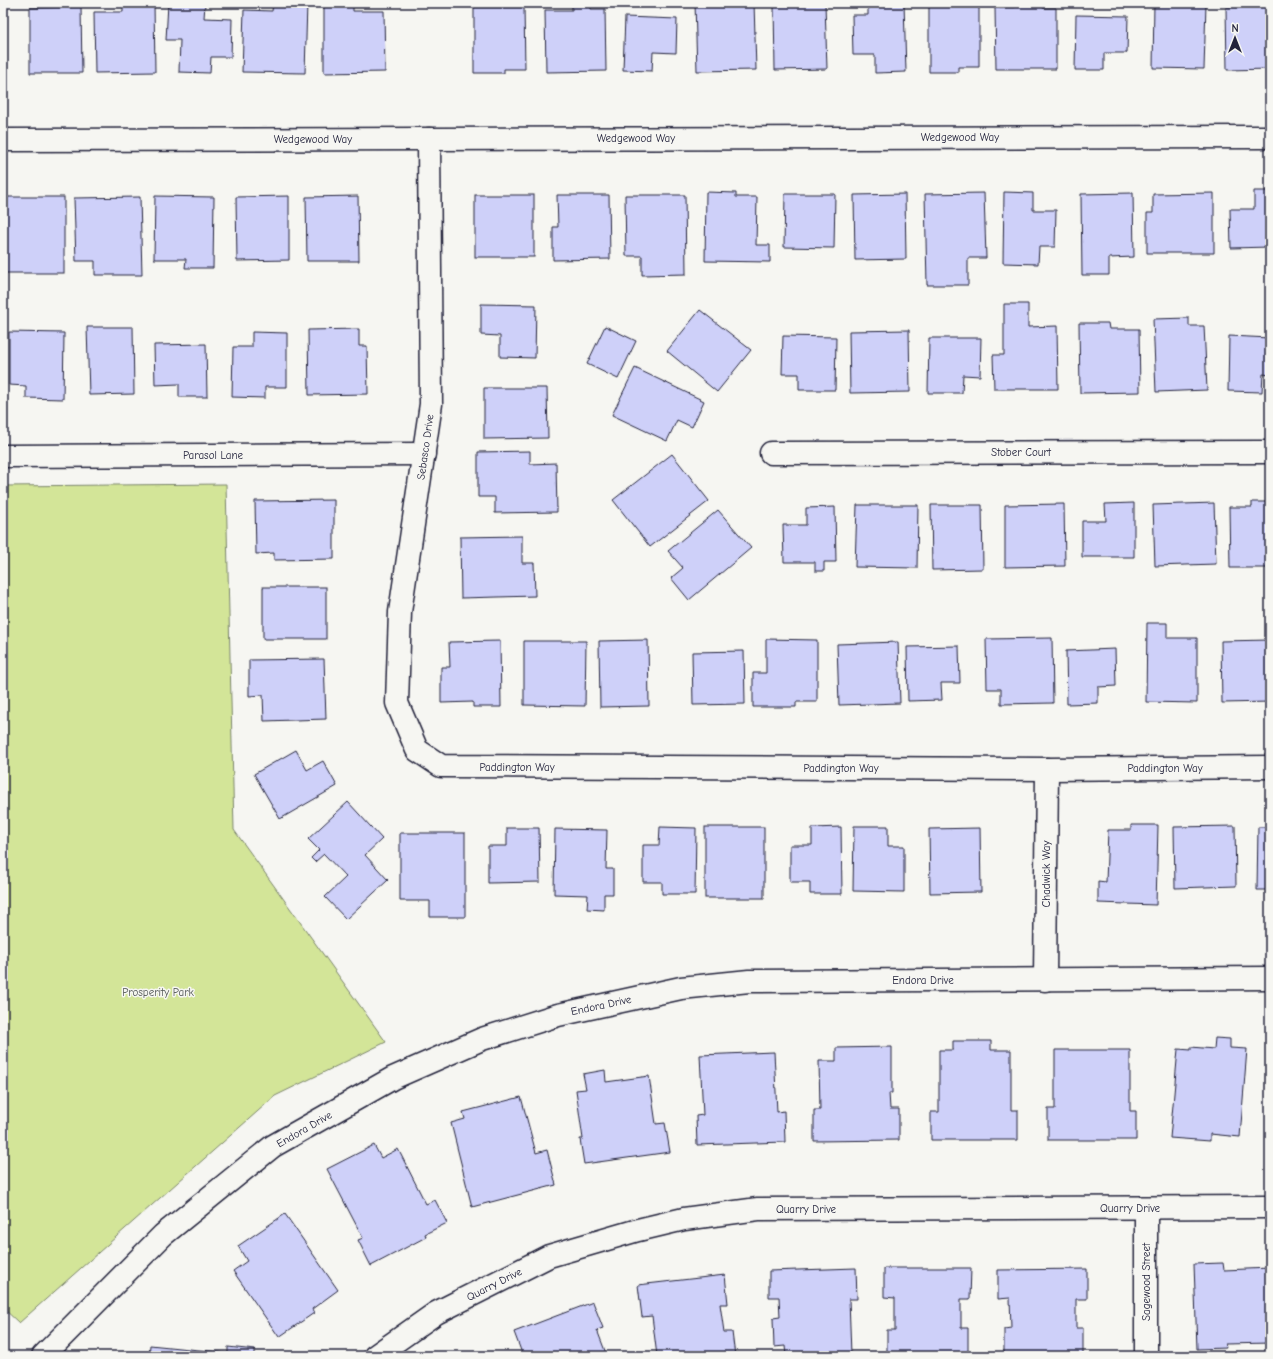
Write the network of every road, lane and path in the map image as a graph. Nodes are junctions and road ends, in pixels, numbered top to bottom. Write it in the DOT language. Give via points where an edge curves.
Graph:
graph roads {
  1 [pos="1270,136"];
  2 [pos="429,139"];
  3 [pos="3,140"];
  4 [pos="1270,452"];
  5 [pos="771,453"];
  6 [pos="424,454"];
  7 [pos="3,456"];
  8 [pos="417,750"];
  9 [pos="1270,767"];
  10 [pos="1047,768"];
  11 [pos="1270,978"];
  12 [pos="1045,980"];
  13 [pos="1270,1207"];
  14 [pos="1146,1208"];
  15 [pos="43,1356"];
  16 [pos="375,1356"];
  17 [pos="1146,1356"];
  1 -- 2 [label="street, Wedgewood Way"];
  2 -- 3 [label="street, Wedgewood Way"];
  2 -- 6 [label="street, Sebasco Drive" via="431,404"];
  4 -- 5 [label="street, Stober Court"];
  6 -- 7 [label="street, Parasol Lane"];
  6 -- 8 [label="street, Sebasco Drive" via="400,612 397,702"];
  8 -- 10 [label="street, Paddington Way" via="441,766"];
  9 -- 10 [label="street, Paddington Way"];
  10 -- 12 [label="street, Chadwick Way"];
  11 -- 12 [label="street, Endora Drive"];
  12 -- 15 [label="street, Endora Drive" via="749,981 681,988 558,1015 482,1039 393,1078 273,1146 163,1235"];
  13 -- 14 [label="street, Quarry Drive"];
  14 -- 16 [label="street, Quarry Drive" via="758,1209 684,1219 549,1256 436,1313"];
  14 -- 17 [label="street, Sagewood Street"];
}
